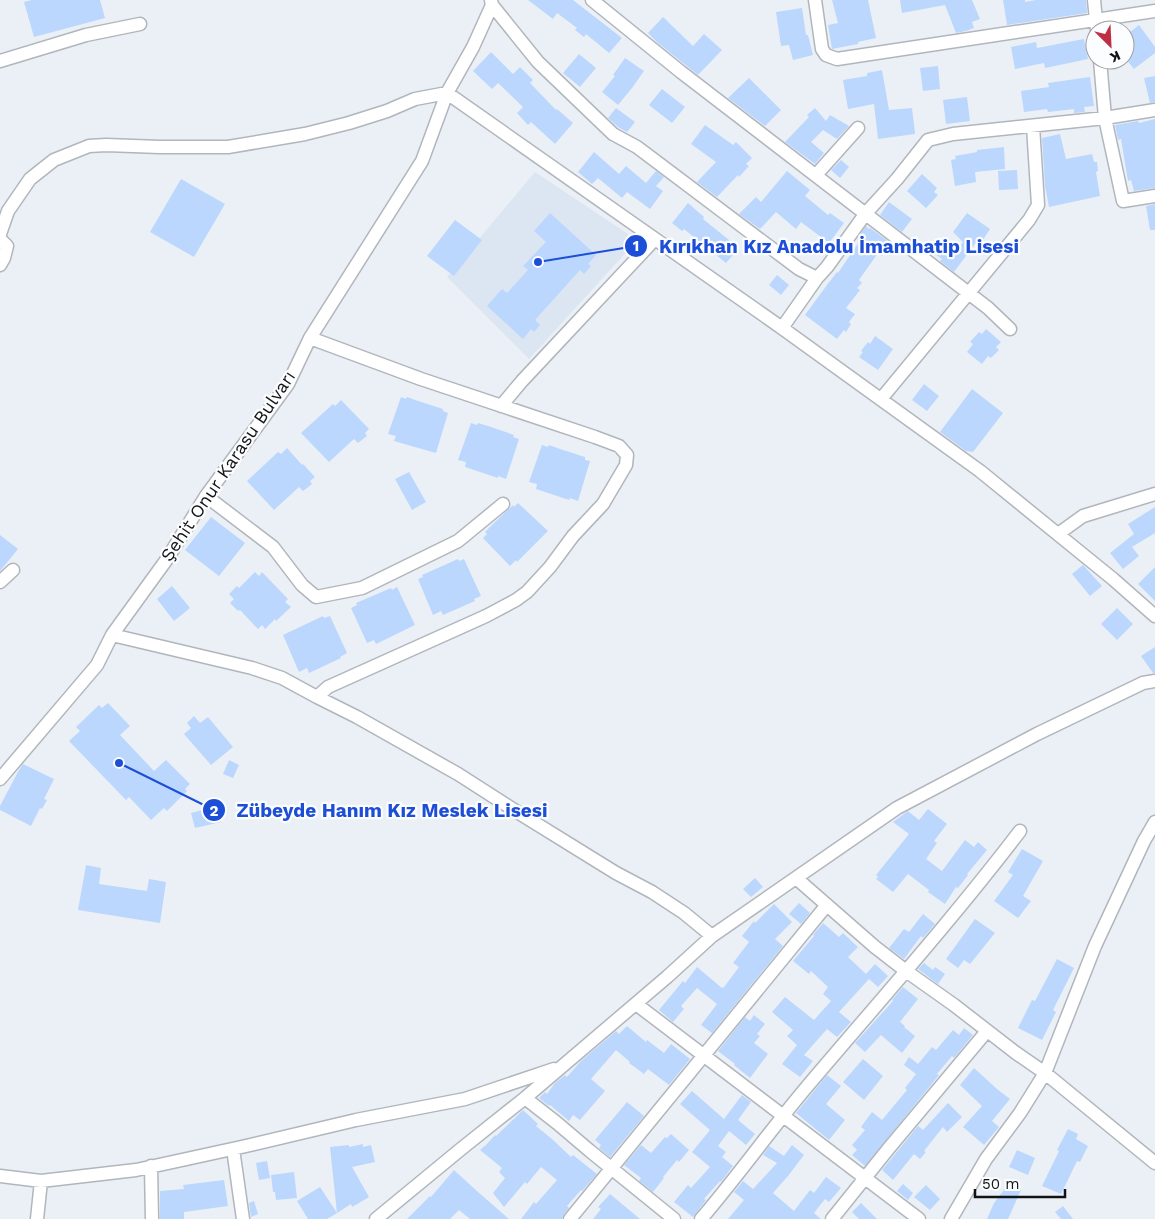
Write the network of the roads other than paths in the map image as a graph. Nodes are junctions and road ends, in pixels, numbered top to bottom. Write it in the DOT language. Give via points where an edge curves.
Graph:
graph roads {
  1 [pos="592,0"];
  2 [pos="815,0"];
  3 [pos="1094,0"];
  4 [pos="492,2"];
  5 [pos="1155,10"];
  6 [pos="1096,20"];
  7 [pos="1116,20"];
  8 [pos="140,24"];
  9 [pos="1085,26"];
  10 [pos="0,61"];
  11 [pos="1101,70"];
  12 [pos="447,93"];
  13 [pos="1155,110"];
  14 [pos="1105,118"];
  15 [pos="1033,126"];
  16 [pos="858,128"];
  17 [pos="816,175"];
  18 [pos="1155,196"];
  19 [pos="866,213"];
  20 [pos="0,234"];
  21 [pos="0,239"];
  22 [pos="655,239"];
  23 [pos="0,264"];
  24 [pos="816,278"];
  25 [pos="968,292"];
  26 [pos="782,328"];
  27 [pos="1010,329"];
  28 [pos="310,338"];
  29 [pos="881,399"];
  30 [pos="501,406"];
  31 [pos="1155,494"];
  32 [pos="206,496"];
  33 [pos="504,504"];
  34 [pos="1058,534"];
  35 [pos="13,570"];
  36 [pos="0,582"];
  37 [pos="1155,616"];
  38 [pos="112,635"];
  39 [pos="1155,681"];
  40 [pos="317,697"];
  41 [pos="0,779"];
  42 [pos="1155,822"];
  43 [pos="1020,831"];
  44 [pos="796,878"];
  45 [pos="826,906"];
  46 [pos="712,936"];
  47 [pos="906,971"];
  48 [pos="636,1004"];
  49 [pos="987,1031"];
  50 [pos="704,1055"];
  51 [pos="562,1066"];
  52 [pos="1045,1073"];
  53 [pos="525,1098"];
  54 [pos="783,1116"];
  55 [pos="234,1149"];
  56 [pos="1155,1163"];
  57 [pos="151,1166"];
  58 [pos="611,1169"];
  59 [pos="0,1176"];
  60 [pos="866,1179"];
  61 [pos="41,1182"];
  62 [pos="37,1219"];
  63 [pos="152,1219"];
  64 [pos="243,1219"];
  65 [pos="376,1219"];
  66 [pos="570,1219"];
  67 [pos="674,1219"];
  68 [pos="701,1219"];
  69 [pos="832,1219"];
  70 [pos="918,1219"];
  71 [pos="951,1219"];
  1 -- 17 [label="street"];
  2 -- 9 [label="street" via="822,49 826,55 837,59"];
  3 -- 6 [label="street"];
  4 -- 12 [label="street, Şehit Onur Karasu Bulvarı" via="474,47"];
  4 -- 24 [label="street" via="538,62 613,134 637,147 799,269"];
  5 -- 7 [label="street"];
  8 -- 10 [label="street" via="86,35"];
  11 -- 14 [label="street"];
  12 -- 20 [label="street" via="415,99 387,111 305,134 228,147 89,146 54,160 30,179 8,211"];
  12 -- 22 [label="street"];
  12 -- 28 [label="street, Şehit Onur Karasu Bulvarı" via="422,161"];
  13 -- 14 [label="street"];
  14 -- 15 [label="street"];
  14 -- 18 [label="street" via="1123,201"];
  15 -- 19 [label="street" via="953,134 928,140"];
  15 -- 25 [label="street" via="1038,205"];
  16 -- 17 [label="street"];
  17 -- 19 [label="street"];
  19 -- 24 [label="street"];
  19 -- 25 [label="street"];
  21 -- 23 [label="street" via="8,246"];
  22 -- 26 [label="street"];
  22 -- 30 [label="street"];
  24 -- 26 [label="street"];
  25 -- 27 [label="street"];
  25 -- 29 [label="street"];
  26 -- 29 [label="street"];
  28 -- 30 [label="street"];
  28 -- 32 [label="street, Şehit Onur Karasu Bulvarı" via="288,384"];
  29 -- 34 [label="street" via="980,470"];
  30 -- 40 [label="street" via="619,446 627,455 626,465 603,504 550,567 516,600 328,687"];
  31 -- 34 [label="street" via="1083,516"];
  32 -- 33 [label="street" via="274,546 302,585 316,597 362,588 458,541"];
  32 -- 38 [label="street, Şehit Onur Karasu Bulvarı"];
  34 -- 37 [label="street"];
  35 -- 36 [label="street"];
  38 -- 40 [label="street" via="252,668 282,678"];
  38 -- 41 [label="street, Şehit Onur Karasu Bulvarı" via="98,666"];
  39 -- 44 [label="street" via="1143,683 1037,734 897,808"];
  40 -- 46 [label="street" via="458,774 652,892"];
  42 -- 52 [label="street" via="1095,946"];
  43 -- 47 [label="street"];
  44 -- 45 [label="street"];
  44 -- 46 [label="street"];
  45 -- 47 [label="street"];
  45 -- 50 [label="street"];
  46 -- 48 [label="street"];
  47 -- 49 [label="street"];
  47 -- 54 [label="street"];
  48 -- 50 [label="street"];
  48 -- 51 [label="street"];
  49 -- 52 [label="street"];
  49 -- 60 [label="street"];
  50 -- 54 [label="street"];
  50 -- 58 [label="street"];
  51 -- 53 [label="street"];
  51 -- 55 [label="street" via="465,1099 356,1120"];
  52 -- 56 [label="street"];
  52 -- 71 [label="street" via="986,1159"];
  53 -- 58 [label="street"];
  53 -- 65 [label="street"];
  54 -- 60 [label="street"];
  54 -- 68 [label="street"];
  55 -- 57 [label="street"];
  55 -- 64 [label="street"];
  57 -- 61 [label="street"];
  57 -- 63 [label="street"];
  58 -- 66 [label="street"];
  58 -- 67 [label="street"];
  59 -- 61 [label="street"];
  60 -- 69 [label="street"];
  60 -- 70 [label="street"];
  61 -- 62 [label="street"];
}
